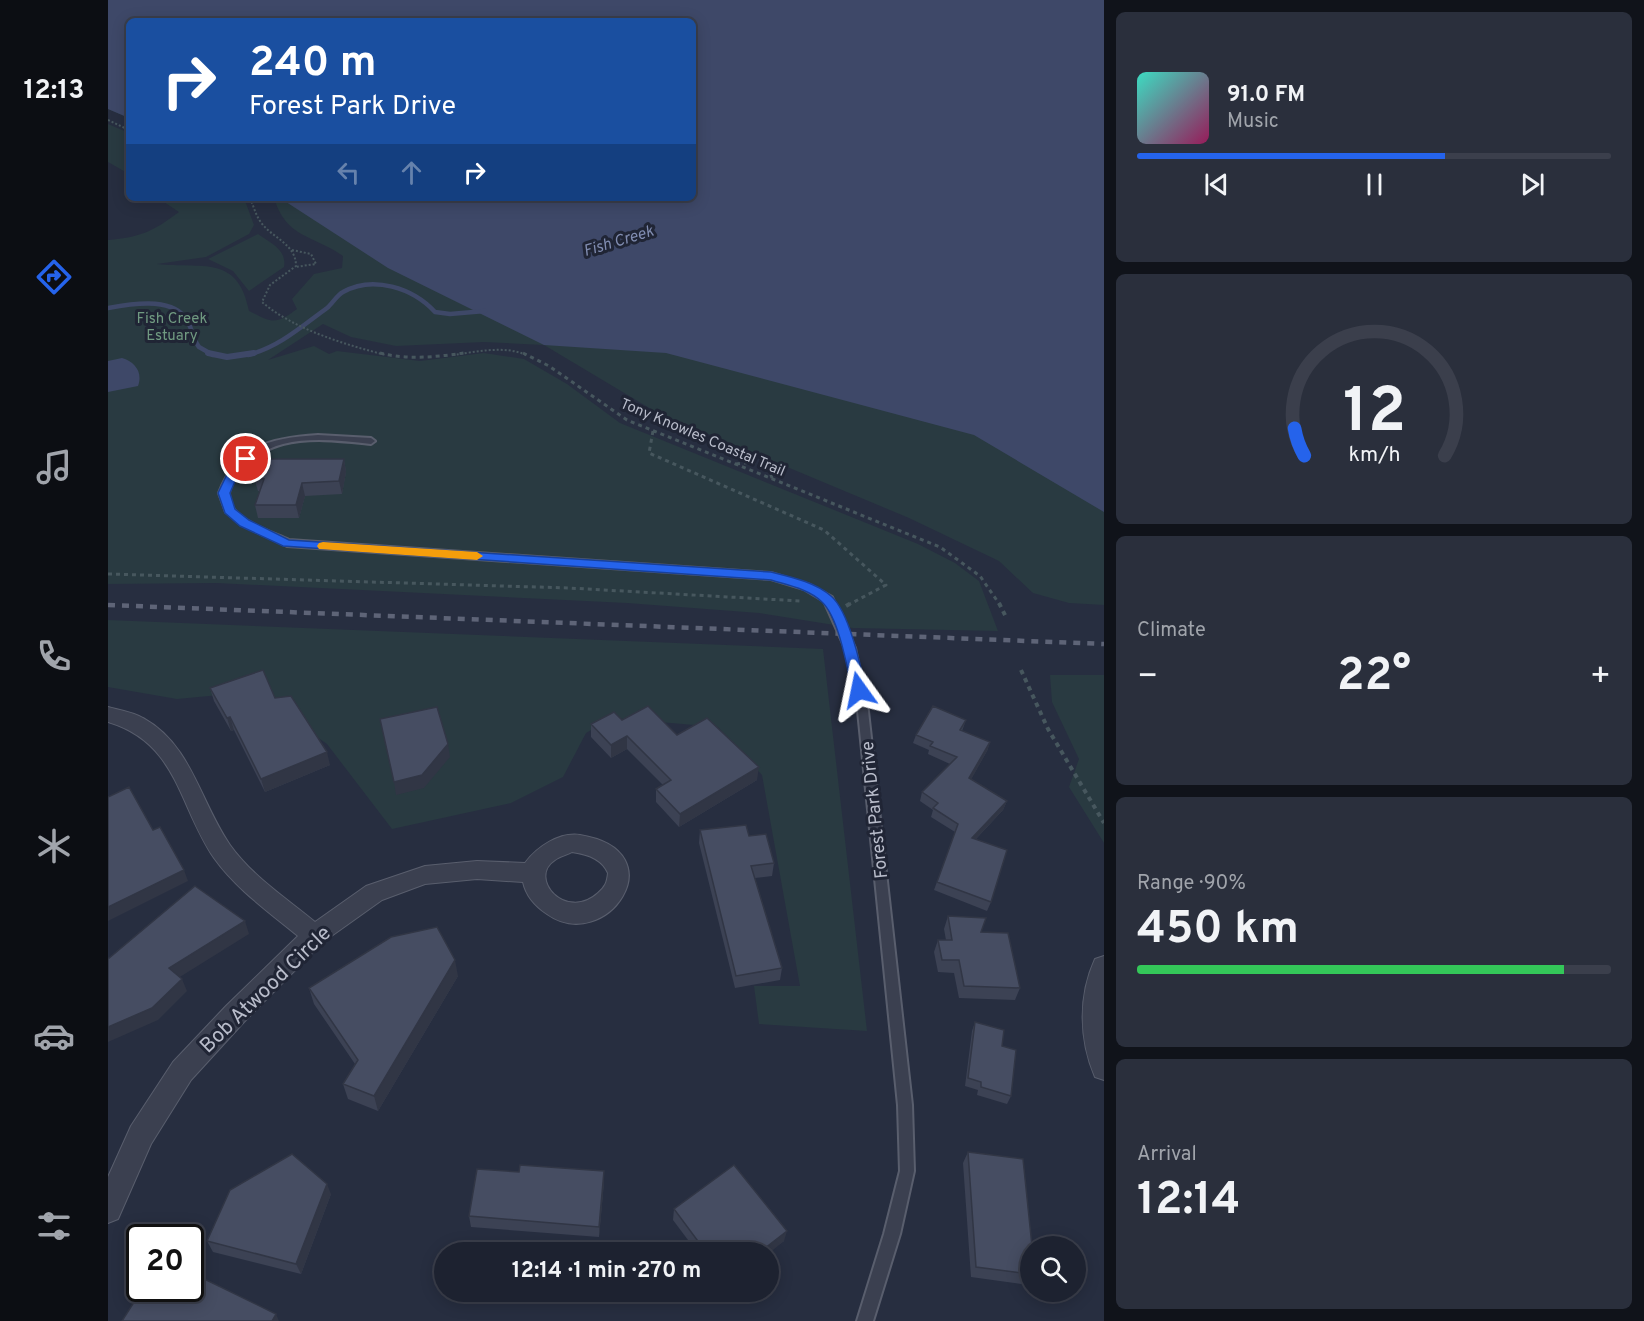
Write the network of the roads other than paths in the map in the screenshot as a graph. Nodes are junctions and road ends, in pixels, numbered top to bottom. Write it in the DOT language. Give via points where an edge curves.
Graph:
graph roads {
  1 [pos="371,441"];
  2 [pos="108,714"];
  3 [pos="534,873"];
  4 [pos="315,935"];
  5 [pos="1104,968"];
  6 [pos="1104,1068"];
  7 [pos="108,1209"];
  8 [pos="865,1321"];
  1 -- 8 [label="lane, Forest Park Drive" via="318,437 257,450 235,468 224,493 229,510 245,523 287,543 771,576 807,587 828,599 850,648 863,711 906,1105 907,1171"];
  2 -- 4 [label="street" via="141,726 163,742 178,762 222,851 243,876"];
  3 -- 4 [label="street, Bob Atwood Circle" via="477,870 425,876 375,892"];
  4 -- 7 [label="street, Bob Atwood Circle" via="182,1071 141,1135"];
  5 -- 6 [label="street" via="1096,992 1096,1020"];
}
